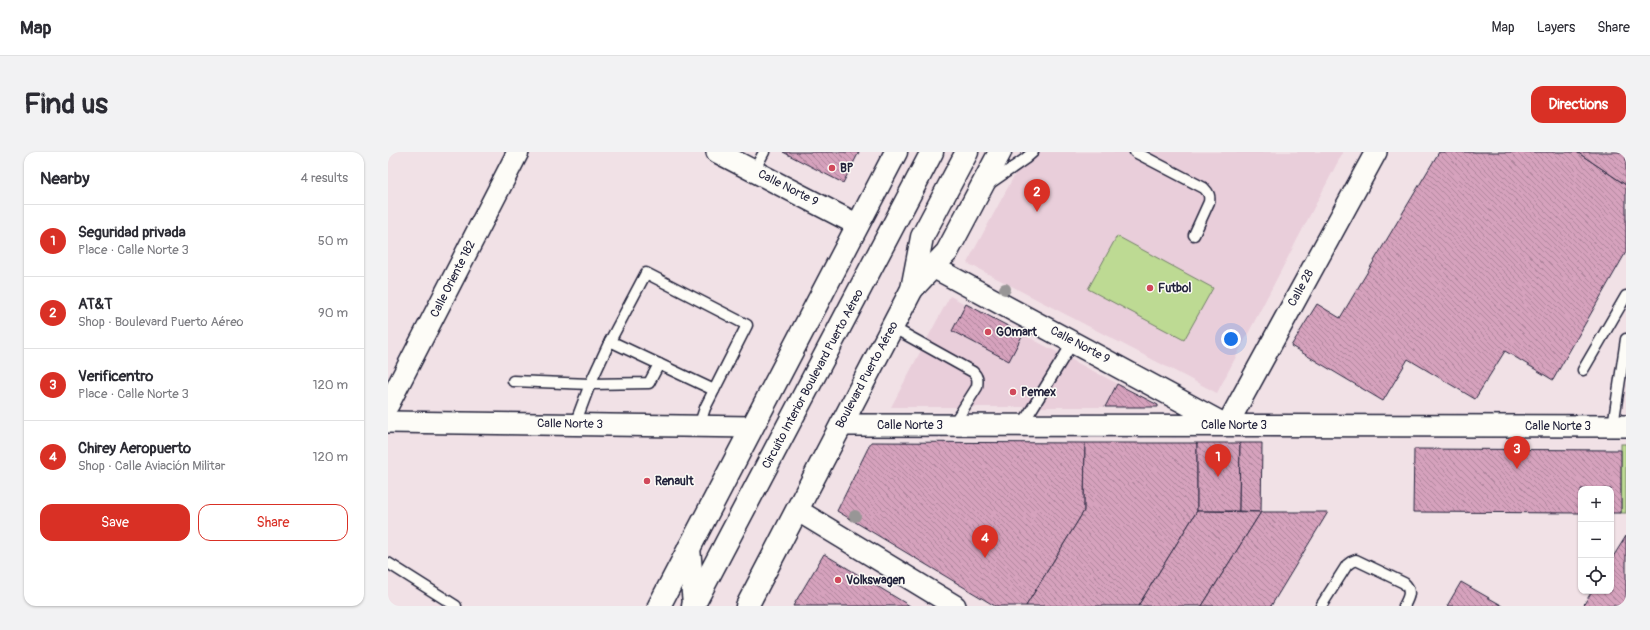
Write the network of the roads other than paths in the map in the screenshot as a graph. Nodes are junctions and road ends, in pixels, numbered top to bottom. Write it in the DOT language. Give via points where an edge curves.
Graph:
graph roads {
  1 [pos="518,152"];
  2 [pos="717,152"];
  3 [pos="764,152"];
  4 [pos="896,152"];
  5 [pos="932,152"];
  6 [pos="967,152"];
  7 [pos="1000,152"];
  8 [pos="1032,152"];
  9 [pos="1135,152"];
  10 [pos="1376,152"];
  11 [pos="754,171"];
  12 [pos="979,191"];
  13 [pos="858,225"];
  14 [pos="1194,235"];
  15 [pos="933,266"];
  16 [pos="912,289"];
  17 [pos="1626,296"];
  18 [pos="892,327"];
  19 [pos="1626,339"];
  20 [pos="610,341"];
  21 [pos="1073,342"];
  22 [pos="659,364"];
  23 [pos="1583,370"];
  24 [pos="513,381"];
  25 [pos="590,384"];
  26 [pos="714,390"];
  27 [pos="388,406"];
  28 [pos="388,422"];
  29 [pos="575,424"];
  30 [pos="841,425"];
  31 [pos="953,425"];
  32 [pos="1022,425"];
  33 [pos="1227,425"];
  34 [pos="699,426"];
  35 [pos="1619,426"];
  36 [pos="752,427"];
  37 [pos="797,510"];
  38 [pos="689,548"];
  39 [pos="388,563"];
  40 [pos="694,605"];
  41 [pos="456,606"];
  42 [pos="659,606"];
  43 [pos="747,606"];
  44 [pos="955,606"];
  45 [pos="1321,606"];
  46 [pos="1404,606"];
  1 -- 27 [label="street, Calle Oriente 182"];
  2 -- 11 [label="street, Calle Norte 9"];
  3 -- 11 [label="lane"];
  4 -- 13 [label="main road"];
  5 -- 40 [label="main road, Circuito Interior Boulevard Puerto Aéreo"];
  6 -- 16 [label="main road" via="922,237"];
  7 -- 12 [label="main road, Boulevard Puerto Aéreo"];
  8 -- 12 [label="lane"];
  9 -- 14 [label="lane" via="1208,192 1209,202"];
  10 -- 33 [label="street, Calle 28"];
  11 -- 13 [label="street, Calle Norte 9"];
  12 -- 15 [label="main road, Boulevard Puerto Aéreo" via="947,252"];
  13 -- 36 [label="main road"];
  15 -- 16 [label="main road, Boulevard Puerto Aéreo"];
  15 -- 21 [label="street, Calle Norte 9"];
  16 -- 18 [label="main road, Boulevard Puerto Aéreo"];
  17 -- 23 [label="lane"];
  18 -- 30 [label="main road, Boulevard Puerto Aéreo"];
  18 -- 31 [label="lane" via="977,376 977,387"];
  19 -- 35 [label="lane"];
  20 -- 22 [label="lane"];
  20 -- 25 [label="lane"];
  20 -- 26 [label="lane" via="646,273 746,324"];
  21 -- 32 [label="lane"];
  21 -- 33 [label="street, Calle Norte 9"];
  22 -- 25 [label="lane" via="649,383"];
  22 -- 26 [label="lane"];
  24 -- 25 [label="lane"];
  25 -- 29 [label="lane"];
  26 -- 34 [label="lane"];
  28 -- 29 [label="street, Calle Norte 3"];
  29 -- 34 [label="street, Calle Norte 3"];
  30 -- 31 [label="street, Calle Norte 3"];
  30 -- 37 [label="main road, Boulevard Puerto Aéreo"];
  31 -- 32 [label="street, Calle Norte 3"];
  32 -- 33 [label="street, Calle Norte 3"];
  33 -- 35 [label="street, Calle Norte 3"];
  34 -- 36 [label="street, Calle Norte 3"];
  36 -- 38 [label="main road"];
  37 -- 43 [label="main road, Boulevard Puerto Aéreo"];
  37 -- 44 [label="street"];
  38 -- 40 [label="main road"];
  38 -- 42 [label="main road"];
  39 -- 41 [label="lane"];
  45 -- 46 [label="lane" via="1347,565 1356,560 1397,579 1408,587 1410,592"];
}
